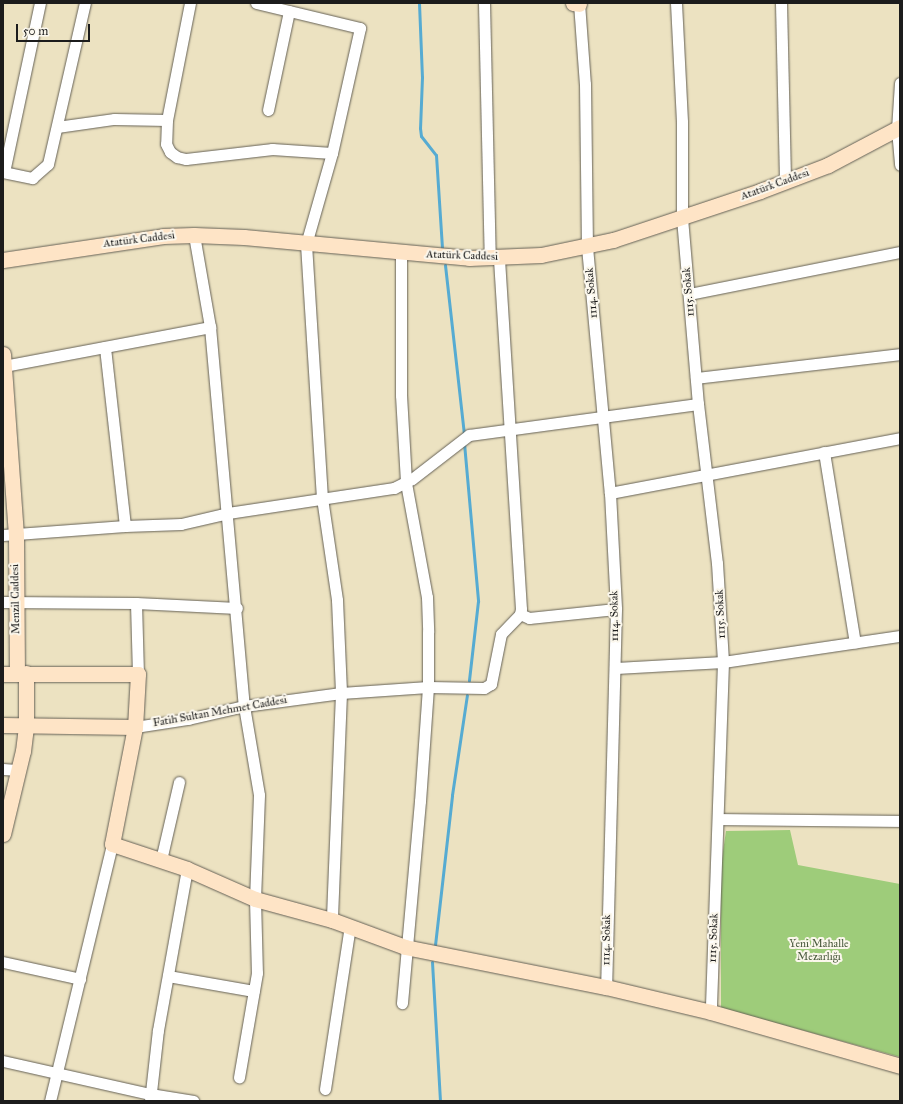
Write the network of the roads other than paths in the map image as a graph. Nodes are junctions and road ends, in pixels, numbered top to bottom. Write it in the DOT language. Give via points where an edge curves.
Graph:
graph roads {
  1 [pos="40,3"];
  2 [pos="85,3"];
  3 [pos="190,3"];
  4 [pos="256,3"];
  5 [pos="484,3"];
  6 [pos="577,3"];
  7 [pos="676,3"];
  8 [pos="781,3"];
  9 [pos="290,11"];
  10 [pos="900,83"];
  11 [pos="268,110"];
  12 [pos="167,120"];
  13 [pos="57,127"];
  14 [pos="898,128"];
  15 [pos="332,153"];
  16 [pos="900,165"];
  17 [pos="3,172"];
  18 [pos="785,182"];
  19 [pos="682,218"];
  20 [pos="194,235"];
  21 [pos="306,244"];
  22 [pos="587,247"];
  23 [pos="900,252"];
  24 [pos="401,254"];
  25 [pos="494,258"];
  26 [pos="3,260"];
  27 [pos="689,294"];
  28 [pos="210,327"];
  29 [pos="105,348"];
  30 [pos="900,354"];
  31 [pos="3,360"];
  32 [pos="696,378"];
  33 [pos="698,404"];
  34 [pos="603,416"];
  35 [pos="511,429"];
  36 [pos="900,438"];
  37 [pos="824,452"];
  38 [pos="706,474"];
  39 [pos="8,477"];
  40 [pos="406,483"];
  41 [pos="610,493"];
  42 [pos="322,498"];
  43 [pos="228,513"];
  44 [pos="125,526"];
  45 [pos="9,535"];
  46 [pos="10,602"];
  47 [pos="136,603"];
  48 [pos="237,608"];
  49 [pos="616,609"];
  50 [pos="520,614"];
  51 [pos="900,636"];
  52 [pos="855,643"];
  53 [pos="723,662"];
  54 [pos="616,668"];
  55 [pos="15,673"];
  56 [pos="138,674"];
  57 [pos="428,688"];
  58 [pos="341,693"];
  59 [pos="244,706"];
  60 [pos="3,725"];
  61 [pos="26,726"];
  62 [pos="135,727"];
  63 [pos="3,769"];
  64 [pos="19,770"];
  65 [pos="179,782"];
  66 [pos="719,819"];
  67 [pos="900,821"];
  68 [pos="3,833"];
  69 [pos="112,844"];
  70 [pos="161,860"];
  71 [pos="187,869"];
  72 [pos="255,898"];
  73 [pos="332,920"];
  74 [pos="350,926"];
  75 [pos="405,947"];
  76 [pos="3,962"];
  77 [pos="168,976"];
  78 [pos="80,979"];
  79 [pos="606,987"];
  80 [pos="254,991"];
  81 [pos="402,1003"];
  82 [pos="711,1012"];
  83 [pos="3,1061"];
  84 [pos="900,1066"];
  85 [pos="57,1072"];
  86 [pos="239,1077"];
  87 [pos="325,1089"];
  88 [pos="150,1098"];
  89 [pos="50,1101"];
  90 [pos="193,1101"];
  1 -- 17 [label="street"];
  2 -- 13 [label="street"];
  3 -- 12 [label="street"];
  4 -- 9 [label="street"];
  5 -- 25 [label="street"];
  6 -- 22 [label="street, 1114. Sokak" via="585,84"];
  7 -- 19 [label="street, 1115. Sokak" via="682,122"];
  8 -- 18 [label="street"];
  9 -- 11 [label="street"];
  9 -- 15 [label="street" via="360,28"];
  10 -- 14 [label="street"];
  12 -- 13 [label="street" via="114,119"];
  12 -- 15 [label="street" via="166,144 177,157 186,159 272,150"];
  13 -- 17 [label="street" via="48,164 32,178"];
  14 -- 16 [label="street"];
  14 -- 18 [label="street, Atatürk Caddesi" via="828,165"];
  15 -- 21 [label="street"];
  18 -- 19 [label="street, Atatürk Caddesi"];
  19 -- 22 [label="street, Atatürk Caddesi"];
  19 -- 27 [label="street, 1115. Sokak"];
  20 -- 21 [label="street, Atatürk Caddesi" via="244,236"];
  20 -- 26 [label="street, Atatürk Caddesi" via="163,236"];
  20 -- 28 [label="street"];
  21 -- 24 [label="street, Atatürk Caddesi"];
  21 -- 42 [label="street"];
  22 -- 25 [label="street, Atatürk Caddesi" via="541,255"];
  22 -- 34 [label="street, 1114. Sokak"];
  23 -- 27 [label="street"];
  24 -- 25 [label="street, Atatürk Caddesi"];
  24 -- 40 [label="street" via="401,395"];
  25 -- 35 [label="street"];
  27 -- 32 [label="street, 1115. Sokak"];
  28 -- 29 [label="street"];
  28 -- 43 [label="street"];
  29 -- 31 [label="street"];
  29 -- 44 [label="street"];
  30 -- 32 [label="street"];
  31 -- 39 [label="street, Menzil Caddesi"];
  32 -- 33 [label="street, 1115. Sokak"];
  33 -- 34 [label="street"];
  33 -- 38 [label="street, 1115. Sokak"];
  34 -- 35 [label="street"];
  34 -- 41 [label="street, 1114. Sokak"];
  35 -- 40 [label="street" via="466,436"];
  35 -- 50 [label="street"];
  36 -- 37 [label="street"];
  37 -- 38 [label="street"];
  37 -- 52 [label="street"];
  38 -- 41 [label="street"];
  38 -- 53 [label="street, 1115. Sokak" via="717,563"];
  39 -- 45 [label="street, Menzil Caddesi"];
  40 -- 42 [label="street" via="394,488"];
  40 -- 57 [label="street" via="427,597"];
  41 -- 49 [label="street, 1114. Sokak"];
  42 -- 43 [label="street"];
  42 -- 58 [label="street" via="337,600"];
  43 -- 44 [label="street" via="181,524"];
  43 -- 48 [label="street"];
  44 -- 45 [label="street"];
  45 -- 46 [label="street, Menzil Caddesi"];
  46 -- 47 [label="street"];
  46 -- 55 [label="street, Menzil Caddesi"];
  47 -- 48 [label="street"];
  47 -- 56 [label="street"];
  48 -- 59 [label="street"];
  49 -- 50 [label="street" via="529,618"];
  49 -- 54 [label="street, 1114. Sokak"];
  50 -- 57 [label="street, Fatih Sultan Mehmet Caddesi" via="501,634 493,680 489,687"];
  51 -- 52 [label="street"];
  52 -- 53 [label="street"];
  53 -- 54 [label="street"];
  53 -- 66 [label="street, 1115. Sokak"];
  54 -- 79 [label="street, 1114. Sokak"];
  55 -- 56 [label="street"];
  55 -- 61 [label="street, Menzil Caddesi"];
  56 -- 62 [label="street"];
  57 -- 58 [label="street, Fatih Sultan Mehmet Caddesi"];
  57 -- 75 [label="street" via="411,913"];
  58 -- 59 [label="street, Fatih Sultan Mehmet Caddesi"];
  58 -- 73 [label="street"];
  59 -- 62 [label="street, Fatih Sultan Mehmet Caddesi" via="188,719"];
  59 -- 72 [label="street" via="259,795"];
  60 -- 61 [label="street, Fatih Sultan Mehmet Caddesi"];
  61 -- 62 [label="street, Fatih Sultan Mehmet Caddesi"];
  61 -- 64 [label="street, Menzil Caddesi"];
  62 -- 69 [label="street"];
  63 -- 64 [label="street"];
  64 -- 68 [label="street, Menzil Caddesi"];
  65 -- 70 [label="street"];
  66 -- 67 [label="street"];
  66 -- 82 [label="street, 1115. Sokak"];
  69 -- 70 [label="street"];
  69 -- 78 [label="street"];
  70 -- 71 [label="street"];
  71 -- 72 [label="street"];
  71 -- 77 [label="street"];
  72 -- 73 [label="street"];
  72 -- 80 [label="street" via="257,973"];
  73 -- 74 [label="street"];
  74 -- 75 [label="street"];
  74 -- 87 [label="street"];
  75 -- 79 [label="street"];
  75 -- 81 [label="street"];
  76 -- 78 [label="street"];
  77 -- 80 [label="street"];
  77 -- 88 [label="street" via="158,1030"];
  78 -- 85 [label="street"];
  79 -- 82 [label="street"];
  80 -- 86 [label="street"];
  82 -- 84 [label="street"];
  83 -- 85 [label="street"];
  85 -- 88 [label="street"];
  85 -- 89 [label="street"];
  88 -- 90 [label="street"];
}
